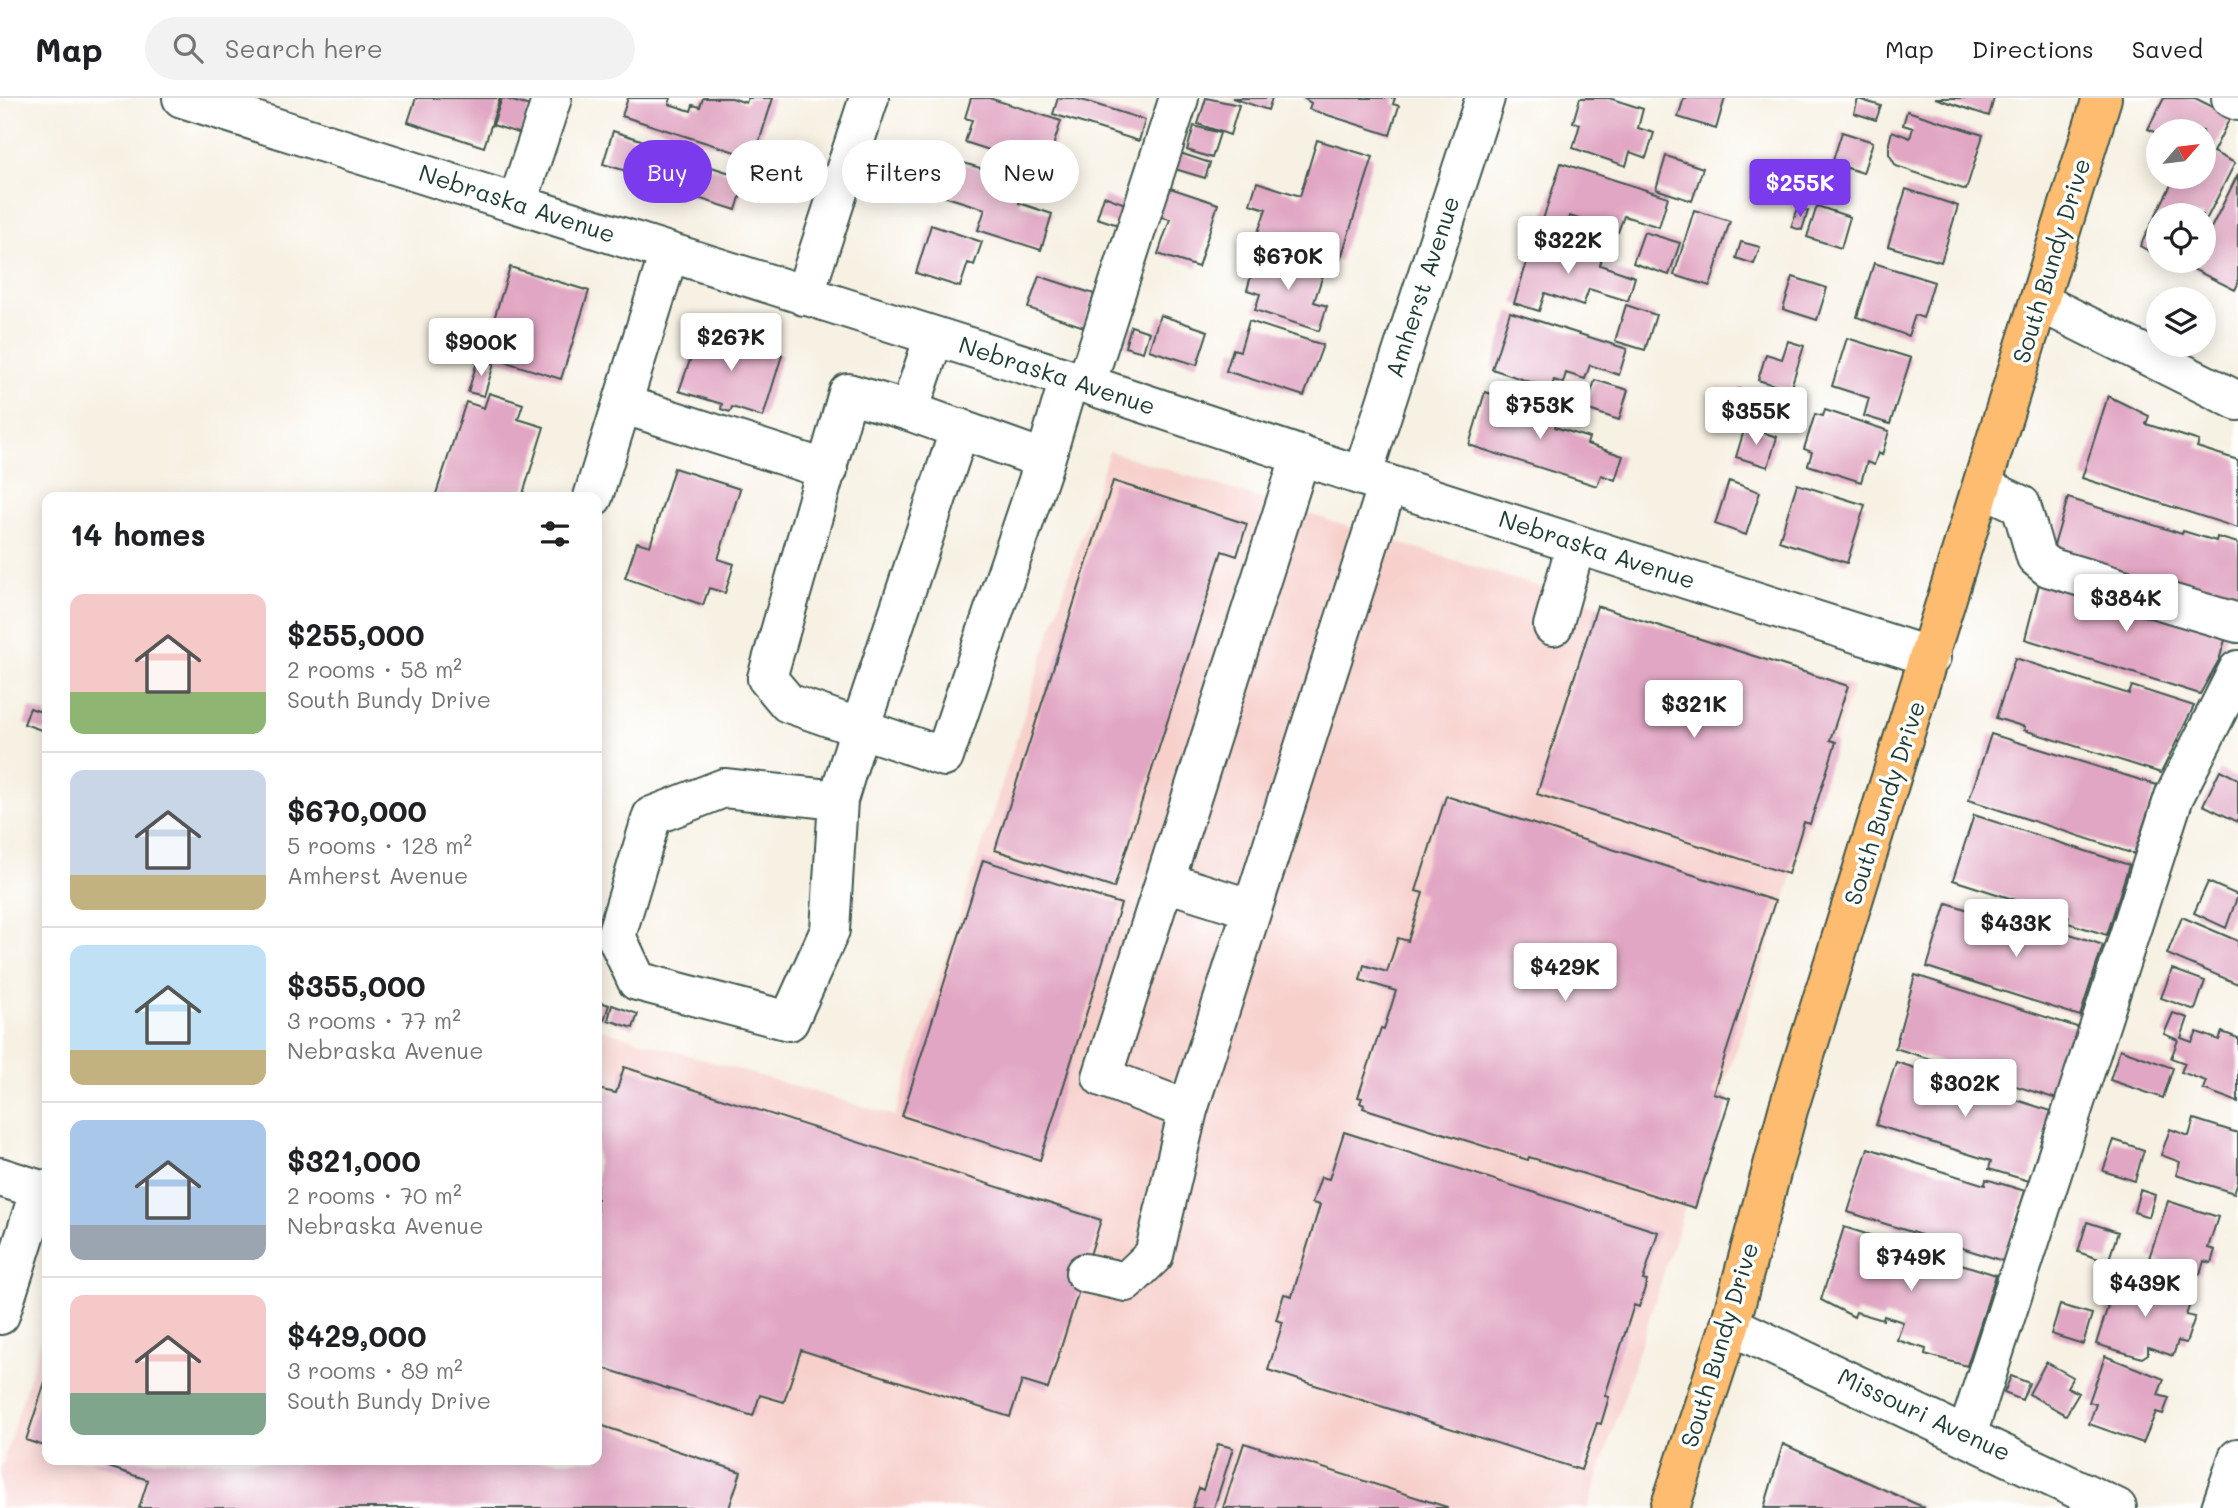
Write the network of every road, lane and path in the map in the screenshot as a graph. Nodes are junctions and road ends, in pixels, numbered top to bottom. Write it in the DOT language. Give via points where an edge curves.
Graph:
graph roads {
  1 [pos="182,98"];
  2 [pos="552,98"];
  3 [pos="869,98"];
  4 [pos="1179,98"];
  5 [pos="1485,98"];
  6 [pos="2102,98"];
  7 [pos="2231,98"];
  8 [pos="2238,102"];
  9 [pos="230,105"];
  10 [pos="517,204"];
  11 [pos="669,253"];
  12 [pos="804,296"];
  13 [pos="2040,302"];
  14 [pos="934,337"];
  15 [pos="1078,382"];
  16 [pos="2238,401"];
  17 [pos="622,404"];
  18 [pos="909,411"];
  19 [pos="960,428"];
  20 [pos="1301,455"];
  21 [pos="1045,460"];
  22 [pos="828,470"];
  23 [pos="1375,480"];
  24 [pos="1983,487"];
  25 [pos="595,492"];
  26 [pos="1576,544"];
  27 [pos="2238,623"];
  28 [pos="1553,626"];
  29 [pos="1931,657"];
  30 [pos="2238,670"];
  31 [pos="860,728"];
  32 [pos="838,800"];
  33 [pos="1166,882"];
  34 [pos="1252,909"];
  35 [pos="1188,1110"];
  36 [pos="0,1177"];
  37 [pos="42,1190"];
  38 [pos="42,1197"];
  39 [pos="1085,1273"];
  40 [pos="0,1315"];
  41 [pos="1730,1325"];
  42 [pos="1967,1435"];
  43 [pos="2238,1458"];
  44 [pos="1670,1508"];
  45 [pos="2117,1508"];
  46 [pos="2221,1508"];
  1 -- 9 [label="street, Nebraska Avenue"];
  2 -- 10 [label="street"];
  3 -- 12 [label="street"];
  4 -- 15 [label="street"];
  5 -- 23 [label="street, Amherst Avenue"];
  6 -- 13 [label="main road, South Bundy Drive"];
  7 -- 8 [label="street"];
  9 -- 10 [label="street, Nebraska Avenue"];
  10 -- 11 [label="street, Nebraska Avenue"];
  11 -- 12 [label="street, Nebraska Avenue"];
  11 -- 17 [label="street"];
  12 -- 14 [label="street, Nebraska Avenue"];
  13 -- 16 [label="street"];
  13 -- 24 [label="main road, South Bundy Drive"];
  14 -- 15 [label="street, Nebraska Avenue"];
  14 -- 18 [label="street"];
  15 -- 20 [label="street, Nebraska Avenue"];
  15 -- 21 [label="street"];
  17 -- 22 [label="street"];
  17 -- 25 [label="street"];
  18 -- 19 [label="street"];
  18 -- 22 [label="street" via="848,393"];
  19 -- 21 [label="street"];
  19 -- 31 [label="street"];
  20 -- 23 [label="street, Nebraska Avenue"];
  20 -- 33 [label="street"];
  21 -- 31 [label="street" via="944,757"];
  22 -- 31 [label="street" via="767,678 788,703"];
  23 -- 26 [label="street, Nebraska Avenue"];
  23 -- 34 [label="street, Amherst Avenue"];
  24 -- 27 [label="street" via="2021,505 2036,557 2048,567"];
  24 -- 29 [label="main road, South Bundy Drive"];
  26 -- 28 [label="street"];
  26 -- 29 [label="street, Nebraska Avenue"];
  29 -- 41 [label="main road, South Bundy Drive" via="1788,1110"];
  30 -- 42 [label="street" via="2174,797"];
  31 -- 32 [label="street"];
  32 -- 32 [label="street" via="830,930 789,1021 637,981 616,936 652,816 724,788"];
  33 -- 34 [label="street"];
  33 -- 35 [label="street" via="1102,1077"];
  34 -- 35 [label="street, Amherst Avenue"];
  35 -- 39 [label="street, Amherst Avenue" via="1154,1255 1126,1282"];
  36 -- 37 [label="street"];
  38 -- 40 [label="street"];
  41 -- 42 [label="street, Missouri Avenue"];
  41 -- 44 [label="main road, South Bundy Drive"];
  42 -- 45 [label="street, Missouri Avenue"];
  43 -- 46 [label="street"];
}
